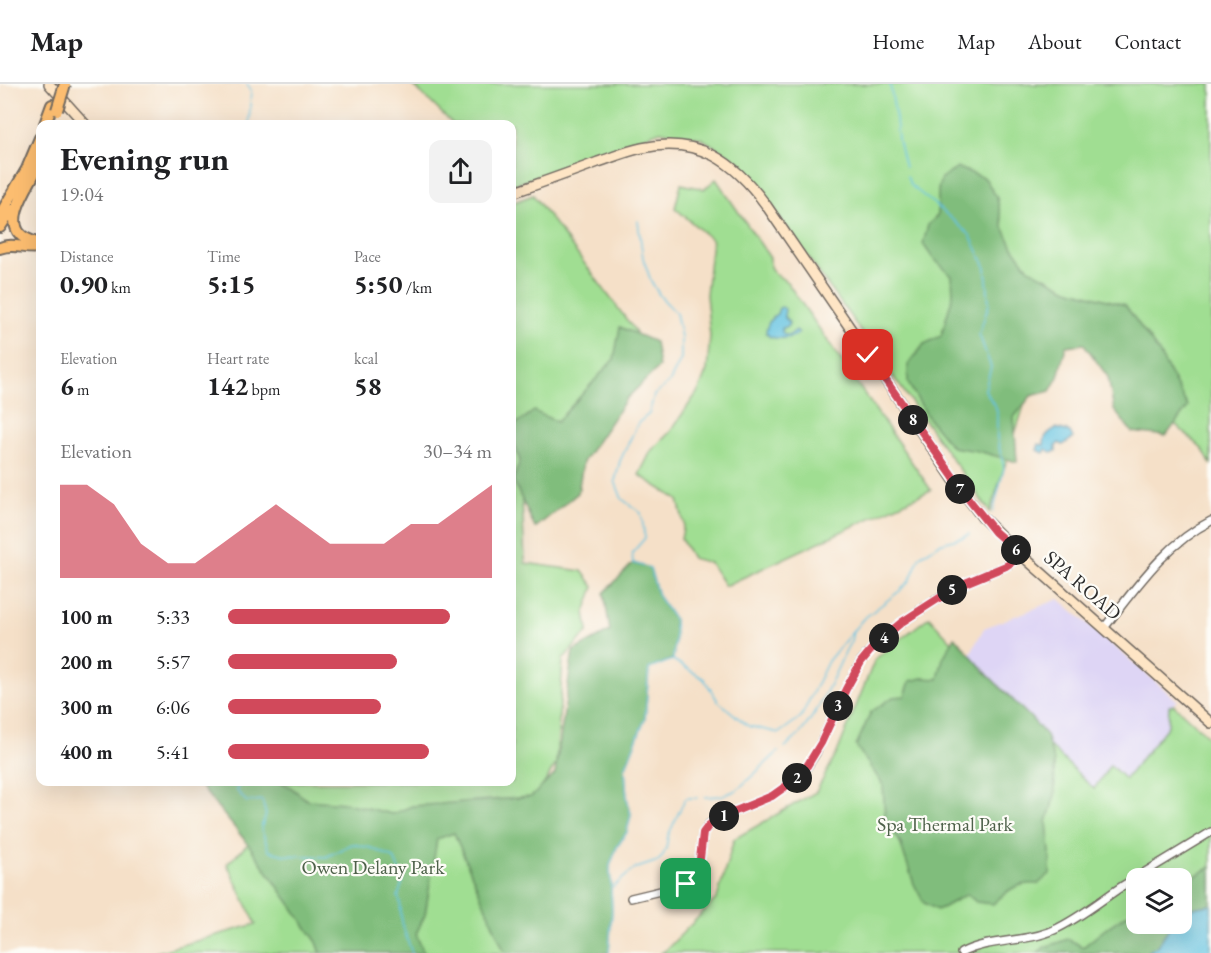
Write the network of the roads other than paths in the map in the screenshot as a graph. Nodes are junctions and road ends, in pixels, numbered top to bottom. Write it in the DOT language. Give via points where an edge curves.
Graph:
graph roads {
  1 [pos="49,84"];
  2 [pos="58,84"];
  3 [pos="65,84"];
  4 [pos="55,108"];
  5 [pos="48,120"];
  6 [pos="53,120"];
  7 [pos="81,120"];
  8 [pos="36,148"];
  9 [pos="36,162"];
  10 [pos="36,168"];
  11 [pos="516,192"];
  12 [pos="0,215"];
  13 [pos="0,228"];
  14 [pos="36,244"];
  15 [pos="36,247"];
  16 [pos="0,248"];
  17 [pos="1211,521"];
  18 [pos="1020,554"];
  19 [pos="1104,628"];
  20 [pos="1211,723"];
  21 [pos="1211,832"];
  22 [pos="631,898"];
  23 [pos="961,953"];
  1 -- 7 [label="main road"];
  2 -- 4 [label="highway"];
  3 -- 4 [label="highway, bridge"];
  4 -- 5 [label="highway"];
  4 -- 6 [label="highway"];
  8 -- 12 [label="highway"];
  9 -- 13 [label="highway"];
  10 -- 14 [label="highway" via="16,209 14,222 20,235"];
  11 -- 18 [label="main road" via="655,145 696,148 733,167 766,205 970,501 995,532"];
  15 -- 16 [label="highway"];
  17 -- 19 [label="street" via="1169,550"];
  18 -- 19 [label="main road, SPA ROAD"];
  18 -- 22 [label="street, SPA ROAD" via="1006,566 958,586 876,644 861,662 821,743 801,773 772,796 709,825 703,833 699,867 686,884"];
  19 -- 20 [label="main road, SPA ROAD"];
  21 -- 23 [label="street" via="1054,930"];
}
